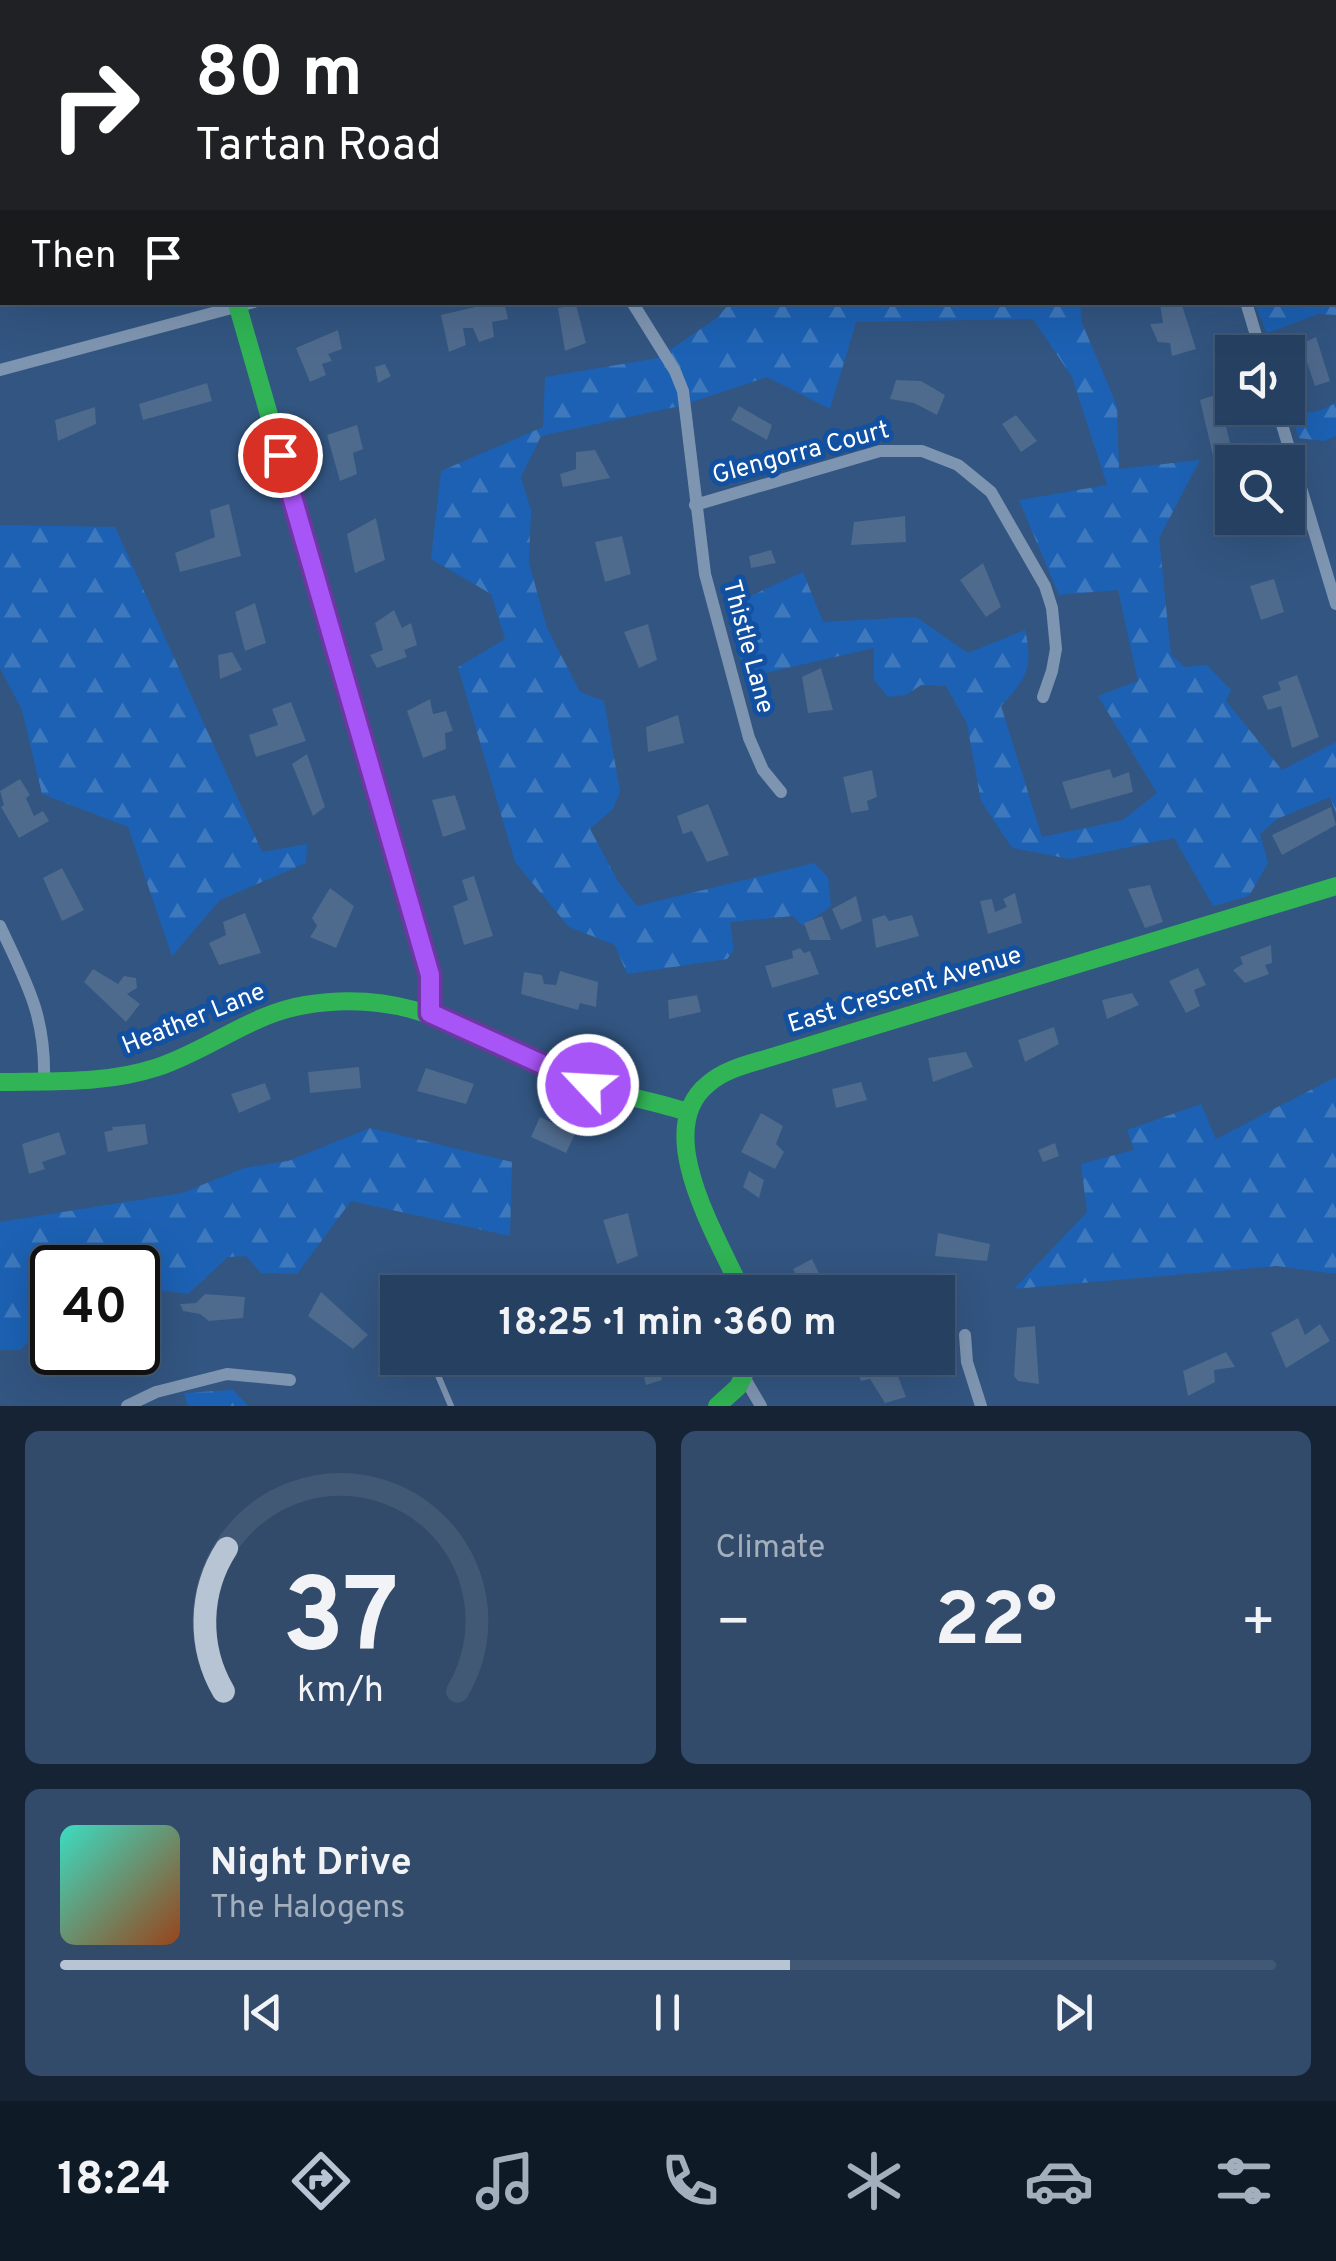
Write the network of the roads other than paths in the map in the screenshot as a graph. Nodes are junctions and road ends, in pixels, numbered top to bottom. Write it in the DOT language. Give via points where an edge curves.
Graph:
graph roads {
  1 [pos="246,305"];
  2 [pos="634,305"];
  3 [pos="1247,305"];
  4 [pos="1257,335"];
  5 [pos="0,370"];
  6 [pos="1282,425"];
  7 [pos="695,505"];
  8 [pos="1336,604"];
  9 [pos="1042,698"];
  10 [pos="782,792"];
  11 [pos="1336,886"];
  12 [pos="0,926"];
  13 [pos="430,1013"];
  14 [pos="0,1082"];
  15 [pos="44,1082"];
  16 [pos="687,1112"];
  17 [pos="735,1275"];
  18 [pos="965,1335"];
  19 [pos="439,1375"];
  20 [pos="744,1377"];
  21 [pos="290,1380"];
  22 [pos="127,1406"];
  23 [pos="452,1406"];
  24 [pos="717,1406"];
  25 [pos="761,1406"];
  26 [pos="981,1406"];
  1 -- 5 [label="street"];
  1 -- 13 [label="street" via="430,975"];
  2 -- 7 [label="street, Glengorra Court" via="676,372 686,402"];
  3 -- 4 [label="street"];
  6 -- 8 [label="street"];
  7 -- 9 [label="street, Glengorra Court" via="880,451 922,451 958,464 991,492 1045,586 1056,648"];
  7 -- 10 [label="street, Thistle Lane" via="704,574 748,738 762,770"];
  11 -- 16 [label="street, East Crescent Avenue" via="765,1059 714,1079"];
  12 -- 15 [label="street" via="37,1007"];
  13 -- 15 [label="street, Heather Lane" via="352,1002 291,1008 132,1075"];
  13 -- 16 [label="street, Heather Lane" via="588,1085"];
  14 -- 15 [label="street, Heather Lane"];
  16 -- 17 [label="street" via="687,1156"];
  18 -- 26 [label="street"];
  19 -- 23 [label="lane"];
  20 -- 24 [label="street"];
  20 -- 25 [label="street"];
  21 -- 22 [label="street" via="227,1374"];
}
